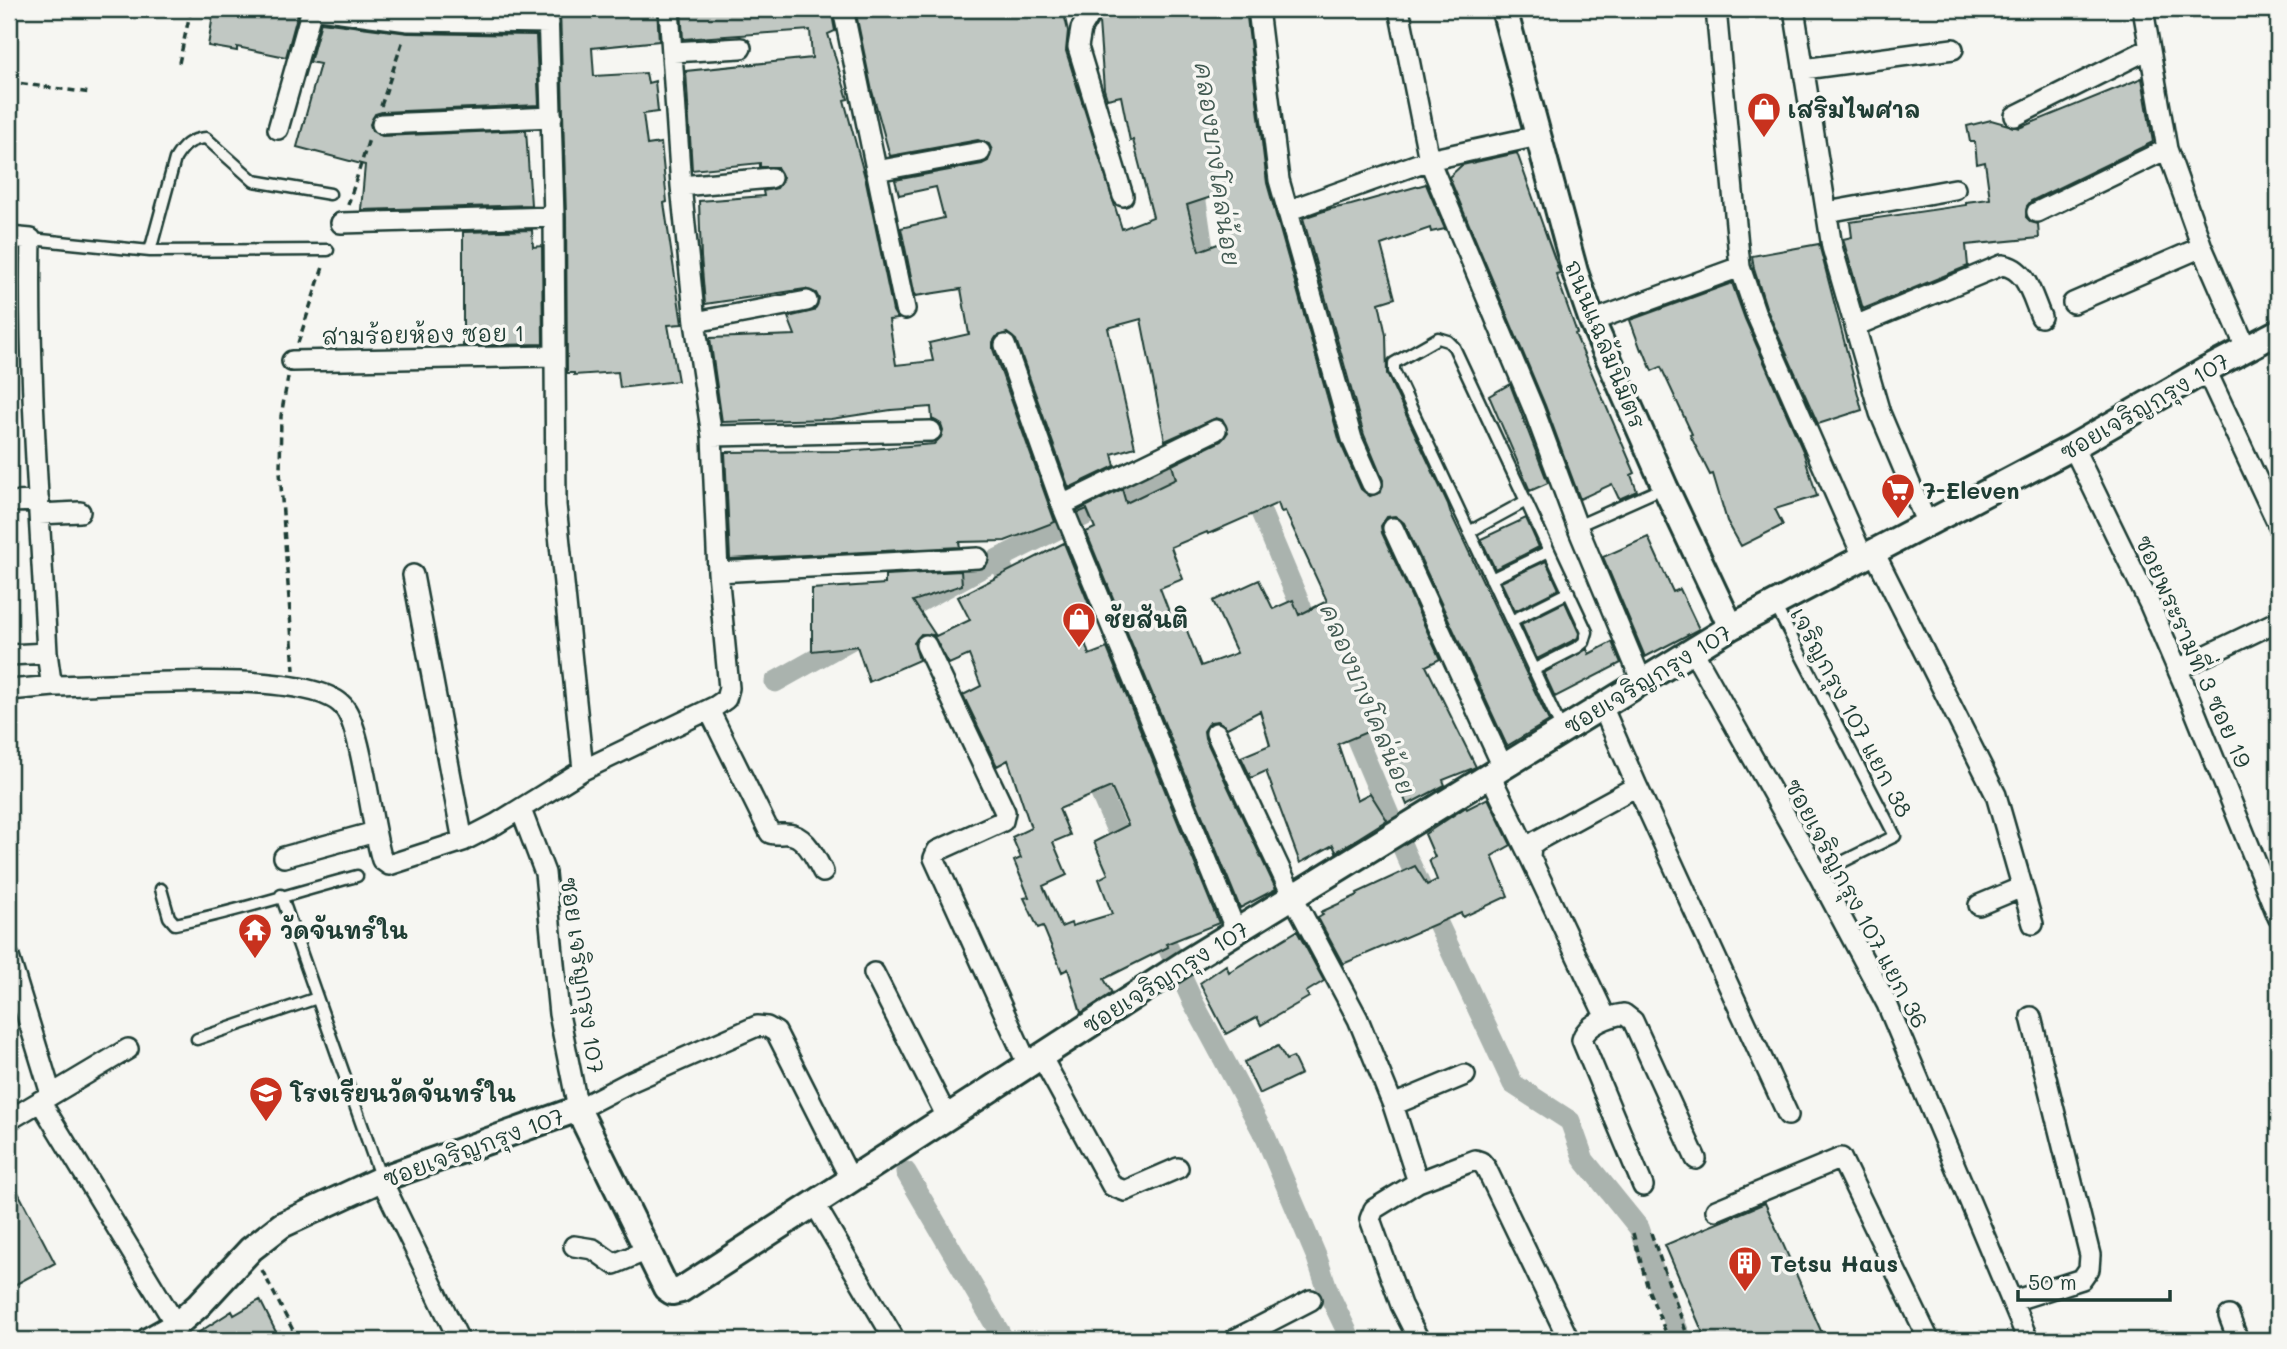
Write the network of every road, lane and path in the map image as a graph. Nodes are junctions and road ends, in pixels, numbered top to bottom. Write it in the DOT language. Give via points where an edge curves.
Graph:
graph roads {
  1 [pos="191,9"];
  2 [pos="312,9"];
  3 [pos="319,9"];
  4 [pos="669,9"];
  5 [pos="843,9"];
  6 [pos="1093,9"];
  7 [pos="1258,9"];
  8 [pos="1399,9"];
  9 [pos="1504,9"];
  10 [pos="1716,9"];
  11 [pos="1794,9"];
  12 [pos="2143,9"];
  13 [pos="549,16"];
  14 [pos="741,48"];
  15 [pos="1952,49"];
  16 [pos="2149,49"];
  17 [pos="673,52"];
  18 [pos="179,63"];
  19 [pos="1804,69"];
  20 [pos="9,82"];
  21 [pos="91,93"];
  22 [pos="2015,116"];
  23 [pos="552,117"];
  24 [pos="382,124"];
  25 [pos="278,129"];
  26 [pos="1538,136"];
  27 [pos="2167,149"];
  28 [pos="981,152"];
  29 [pos="1429,160"];
  30 [pos="876,171"];
  31 [pos="771,178"];
  32 [pos="681,186"];
  33 [pos="1955,189"];
  34 [pos="330,194"];
  35 [pos="1123,196"];
  36 [pos="1287,211"];
  37 [pos="1827,212"];
  38 [pos="2037,212"];
  39 [pos="554,217"];
  40 [pos="341,223"];
  41 [pos="9,237"];
  42 [pos="31,239"];
  43 [pos="2202,247"];
  44 [pos="328,250"];
  45 [pos="150,251"];
  46 [pos="1740,267"];
  47 [pos="807,301"];
  48 [pos="2073,303"];
  49 [pos="905,309"];
  50 [pos="2041,317"];
  51 [pos="1592,321"];
  52 [pos="695,322"];
  53 [pos="1855,327"];
  54 [pos="2278,332"];
  55 [pos="1005,345"];
  56 [pos="2246,348"];
  57 [pos="555,356"];
  58 [pos="292,361"];
  59 [pos="2206,370"];
  60 [pos="1216,430"];
  61 [pos="931,431"];
  62 [pos="712,436"];
  63 [pos="2073,447"];
  64 [pos="1373,484"];
  65 [pos="1665,487"];
  66 [pos="1526,501"];
  67 [pos="9,502"];
  68 [pos="1063,506"];
  69 [pos="39,507"];
  70 [pos="80,512"];
  71 [pos="1927,524"];
  72 [pos="2278,524"];
  73 [pos="1577,526"];
  74 [pos="1393,528"];
  75 [pos="1469,532"];
  76 [pos="1549,551"];
  77 [pos="1869,555"];
  78 [pos="978,558"];
  79 [pos="718,572"];
  80 [pos="413,575"];
  81 [pos="1491,579"];
  82 [pos="1569,592"];
  83 [pos="1774,604"];
  84 [pos="1511,621"];
  85 [pos="2278,621"];
  86 [pos="1731,627"];
  87 [pos="926,645"];
  88 [pos="1693,651"];
  89 [pos="47,653"];
  90 [pos="9,655"];
  91 [pos="2178,669"];
  92 [pos="1534,670"];
  93 [pos="1642,682"];
  94 [pos="54,686"];
  95 [pos="9,690"];
  96 [pos="1602,706"];
  97 [pos="709,710"];
  98 [pos="1562,731"];
  99 [pos="1216,733"];
  100 [pos="583,770"];
  101 [pos="1496,771"];
  102 [pos="1637,786"];
  103 [pos="520,810"];
  104 [pos="375,832"];
  105 [pos="463,841"];
  106 [pos="284,857"];
  107 [pos="1530,857"];
  108 [pos="823,872"];
  109 [pos="1818,873"];
  110 [pos="356,876"];
  111 [pos="2022,887"];
  112 [pos="161,889"];
  113 [pos="281,895"];
  114 [pos="1293,897"];
  115 [pos="1979,905"];
  116 [pos="2278,917"];
  117 [pos="2033,924"];
  118 [pos="1237,931"];
  119 [pos="9,957"];
  120 [pos="874,973"];
  121 [pos="317,998"];
  122 [pos="2031,1017"];
  123 [pos="1606,1018"];
  124 [pos="197,1039"];
  125 [pos="128,1049"];
  126 [pos="1035,1060"];
  127 [pos="1465,1075"];
  128 [pos="46,1098"];
  129 [pos="1393,1105"];
  130 [pos="578,1110"];
  131 [pos="1787,1115"];
  132 [pos="947,1117"];
  133 [pos="9,1120"];
  134 [pos="1696,1159"];
  135 [pos="1178,1168"];
  136 [pos="381,1179"];
  137 [pos="851,1180"];
  138 [pos="1418,1182"];
  139 [pos="1643,1186"];
  140 [pos="814,1203"];
  141 [pos="1716,1210"];
  142 [pos="1633,1233"];
  143 [pos="1651,1233"];
  144 [pos="573,1246"];
  145 [pos="251,1249"];
  146 [pos="648,1250"];
  147 [pos="1311,1300"];
  148 [pos="2013,1301"];
  149 [pos="2229,1316"];
  150 [pos="176,1325"];
  151 [pos="149,1340"];
  152 [pos="298,1340"];
  153 [pos="459,1340"];
  154 [pos="895,1340"];
  155 [pos="1234,1340"];
  156 [pos="1419,1340"];
  157 [pos="1569,1340"];
  158 [pos="1669,1340"];
  159 [pos="1689,1340"];
  160 [pos="1929,1340"];
  161 [pos="2028,1340"];
  162 [pos="2238,1340"];
  1 -- 18 [label="path"];
  2 -- 25 [label="street"];
  3 -- 13 [label="street" via="408,21"];
  4 -- 17 [label="street"];
  5 -- 30 [label="street"];
  6 -- 35 [label="street" via="1081,29 1078,47"];
  7 -- 36 [label="street" via="1279,180"];
  8 -- 29 [label="street"];
  9 -- 26 [label="street, ถนนแฉล้มนิมิตร"];
  10 -- 46 [label="street"];
  11 -- 19 [label="street"];
  12 -- 16 [label="street"];
  13 -- 23 [label="street"];
  14 -- 17 [label="street"];
  15 -- 19 [label="street"];
  16 -- 22 [label="street"];
  16 -- 27 [label="street"];
  17 -- 32 [label="street"];
  19 -- 37 [label="street"];
  20 -- 21 [label="path"];
  23 -- 24 [label="street"];
  23 -- 39 [label="street"];
  26 -- 29 [label="street"];
  26 -- 51 [label="street, ถนนแฉล้มนิมิตร"];
  27 -- 38 [label="street"];
  27 -- 43 [label="street"];
  28 -- 30 [label="street"];
  29 -- 36 [label="street"];
  29 -- 73 [label="street" via="1534,410"];
  30 -- 49 [label="street"];
  31 -- 32 [label="street"];
  32 -- 52 [label="street"];
  33 -- 37 [label="street"];
  34 -- 45 [label="lane" via="254,181 206,138 192,139 174,159"];
  36 -- 64 [label="street" via="1352,439"];
  37 -- 53 [label="street"];
  39 -- 40 [label="street"];
  39 -- 57 [label="street"];
  41 -- 42 [label="street"];
  42 -- 45 [label="lane"];
  42 -- 69 [label="street" via="29,319"];
  43 -- 48 [label="street"];
  43 -- 56 [label="street"];
  44 -- 45 [label="lane"];
  46 -- 51 [label="street"];
  46 -- 77 [label="street" via="1756,314"];
  47 -- 52 [label="street"];
  50 -- 53 [label="street" via="2021,273 2003,265"];
  51 -- 65 [label="street, ถนนแฉล้มนิมิตร"];
  52 -- 62 [label="street"];
  53 -- 71 [label="street" via="1880,413"];
  54 -- 56 [label="street, ซอยเจริญกรุง 107"];
  55 -- 68 [label="street"];
  56 -- 59 [label="street, ซอยเจริญกรุง 107"];
  57 -- 58 [label="street, สามร้อยห้อง ซอย 1"];
  57 -- 100 [label="street" via="556,505"];
  59 -- 63 [label="street, ซอยเจริญกรุง 107"];
  59 -- 72 [label="street"];
  60 -- 68 [label="street"];
  61 -- 62 [label="street"];
  62 -- 79 [label="street"];
  63 -- 71 [label="street, ซอยเจริญกรุง 107"];
  63 -- 91 [label="street, ซอยพระรามที่ 3 ซอย 19"];
  65 -- 73 [label="lane"];
  65 -- 86 [label="street, ถนนแฉล้มนิมิตร"];
  66 -- 75 [label="lane"];
  66 -- 75 [label="lane" via="1454,347 1438,338 1409,353 1394,363 1394,371"];
  66 -- 76 [label="lane"];
  67 -- 69 [label="street"];
  68 -- 118 [label="street"];
  69 -- 70 [label="street"];
  69 -- 89 [label="street"];
  71 -- 77 [label="street, ซอยเจริญกรุง 107"];
  73 -- 93 [label="street"];
  74 -- 101 [label="street"];
  75 -- 81 [label="lane"];
  76 -- 81 [label="lane"];
  76 -- 82 [label="lane"];
  77 -- 83 [label="street, ซอยเจริญกรุง 107"];
  77 -- 111 [label="street" via="1996,795"];
  78 -- 79 [label="street"];
  79 -- 97 [label="street" via="729,688 726,699"];
  80 -- 105 [label="street"];
  81 -- 84 [label="lane"];
  82 -- 84 [label="lane"];
  82 -- 92 [label="lane" via="1587,632 1584,642"];
  83 -- 86 [label="street, ซอยเจริญกรุง 107"];
  83 -- 109 [label="lane, เจริญกรุง 107 แยก 38" via="1895,836"];
  84 -- 92 [label="lane"];
  85 -- 91 [label="street"];
  86 -- 88 [label="street, ซอยเจริญกรุง 107"];
  87 -- 126 [label="street" via="1005,812 1003,821 937,851 934,858"];
  88 -- 93 [label="street, ซอยเจริญกรุง 107"];
  88 -- 109 [label="street, ซอยเจริญกรุง 107 แยก 36"];
  89 -- 90 [label="street"];
  89 -- 94 [label="street"];
  91 -- 116 [label="street, ซอยพระรามที่ 3 ซอย 19"];
  92 -- 98 [label="lane"];
  93 -- 96 [label="street, ซอยเจริญกรุง 107"];
  94 -- 95 [label="street"];
  94 -- 104 [label="street" via="247,683 295,686 328,697 343,706 354,729"];
  96 -- 98 [label="street, ซอยเจริญกรุง 107"];
  96 -- 102 [label="street"];
  97 -- 100 [label="street"];
  97 -- 108 [label="street" via="769,833 793,834"];
  98 -- 101 [label="street, ซอยเจริญกรุง 107"];
  99 -- 114 [label="street"];
  100 -- 103 [label="street"];
  101 -- 107 [label="street"];
  101 -- 114 [label="street, ซอยเจริญกรุง 107"];
  102 -- 107 [label="street" via="1531,845"];
  102 -- 131 [label="street"];
  103 -- 105 [label="street"];
  103 -- 130 [label="street, ซอย เจริญกรุง 107" via="545,873 559,1014"];
  104 -- 105 [label="street" via="382,860 389,865"];
  104 -- 106 [label="street"];
  107 -- 123 [label="street"];
  109 -- 148 [label="street, ซอยเจริญกรุง 107 แยก 36" via="1887,1004"];
  110 -- 113 [label="lane"];
  111 -- 115 [label="street"];
  111 -- 117 [label="street"];
  112 -- 113 [label="lane" via="175,924 225,915"];
  113 -- 121 [label="lane"];
  114 -- 118 [label="street, ซอยเจริญกรุง 107"];
  114 -- 129 [label="street" via="1358,1019"];
  118 -- 126 [label="street, ซอยเจริญกรุง 107"];
  119 -- 128 [label="street"];
  120 -- 132 [label="street"];
  121 -- 124 [label="lane"];
  121 -- 136 [label="lane"];
  122 -- 148 [label="street" via="2090,1255 2082,1279"];
  123 -- 134 [label="street" via="1625,1014 1633,1021"];
  123 -- 139 [label="street" via="1586,1031 1582,1040"];
  125 -- 128 [label="street"];
  126 -- 132 [label="street, ซอยเจริญกรุง 107"];
  126 -- 135 [label="street" via="1112,1186 1125,1191"];
  127 -- 129 [label="street"];
  128 -- 133 [label="street"];
  128 -- 150 [label="street"];
  129 -- 138 [label="street"];
  130 -- 136 [label="street, ซอยเจริญกรุง 107"];
  130 -- 137 [label="street" via="757,1026 767,1027 776,1032"];
  130 -- 146 [label="street, ซอยเจริญกรุง 107"];
  132 -- 137 [label="street, ซอยเจริญกรุง 107"];
  136 -- 145 [label="street, ซอยเจริญกรุง 107" via="282,1225"];
  136 -- 153 [label="street"];
  137 -- 140 [label="street, ซอยเจริญกรุง 107"];
  138 -- 156 [label="street" via="1374,1209 1370,1219 1401,1305"];
  138 -- 157 [label="street" via="1475,1160 1486,1168"];
  140 -- 146 [label="street, ซอยเจริญกรุง 107" via="681,1290 666,1289"];
  140 -- 154 [label="street"];
  141 -- 160 [label="street" via="1841,1158"];
  142 -- 158 [label="path" via="1648,1289"];
  143 -- 159 [label="path"];
  144 -- 146 [label="street" via="593,1249 614,1264"];
  145 -- 150 [label="street, ซอยเจริญกรุง 107"];
  145 -- 152 [label="path"];
  147 -- 155 [label="street"];
  148 -- 161 [label="street, ซอยเจริญกรุง 107 แยก 36"];
  149 -- 162 [label="street"];
  150 -- 151 [label="street, ซอยเจริญกรุง 107"];
}
